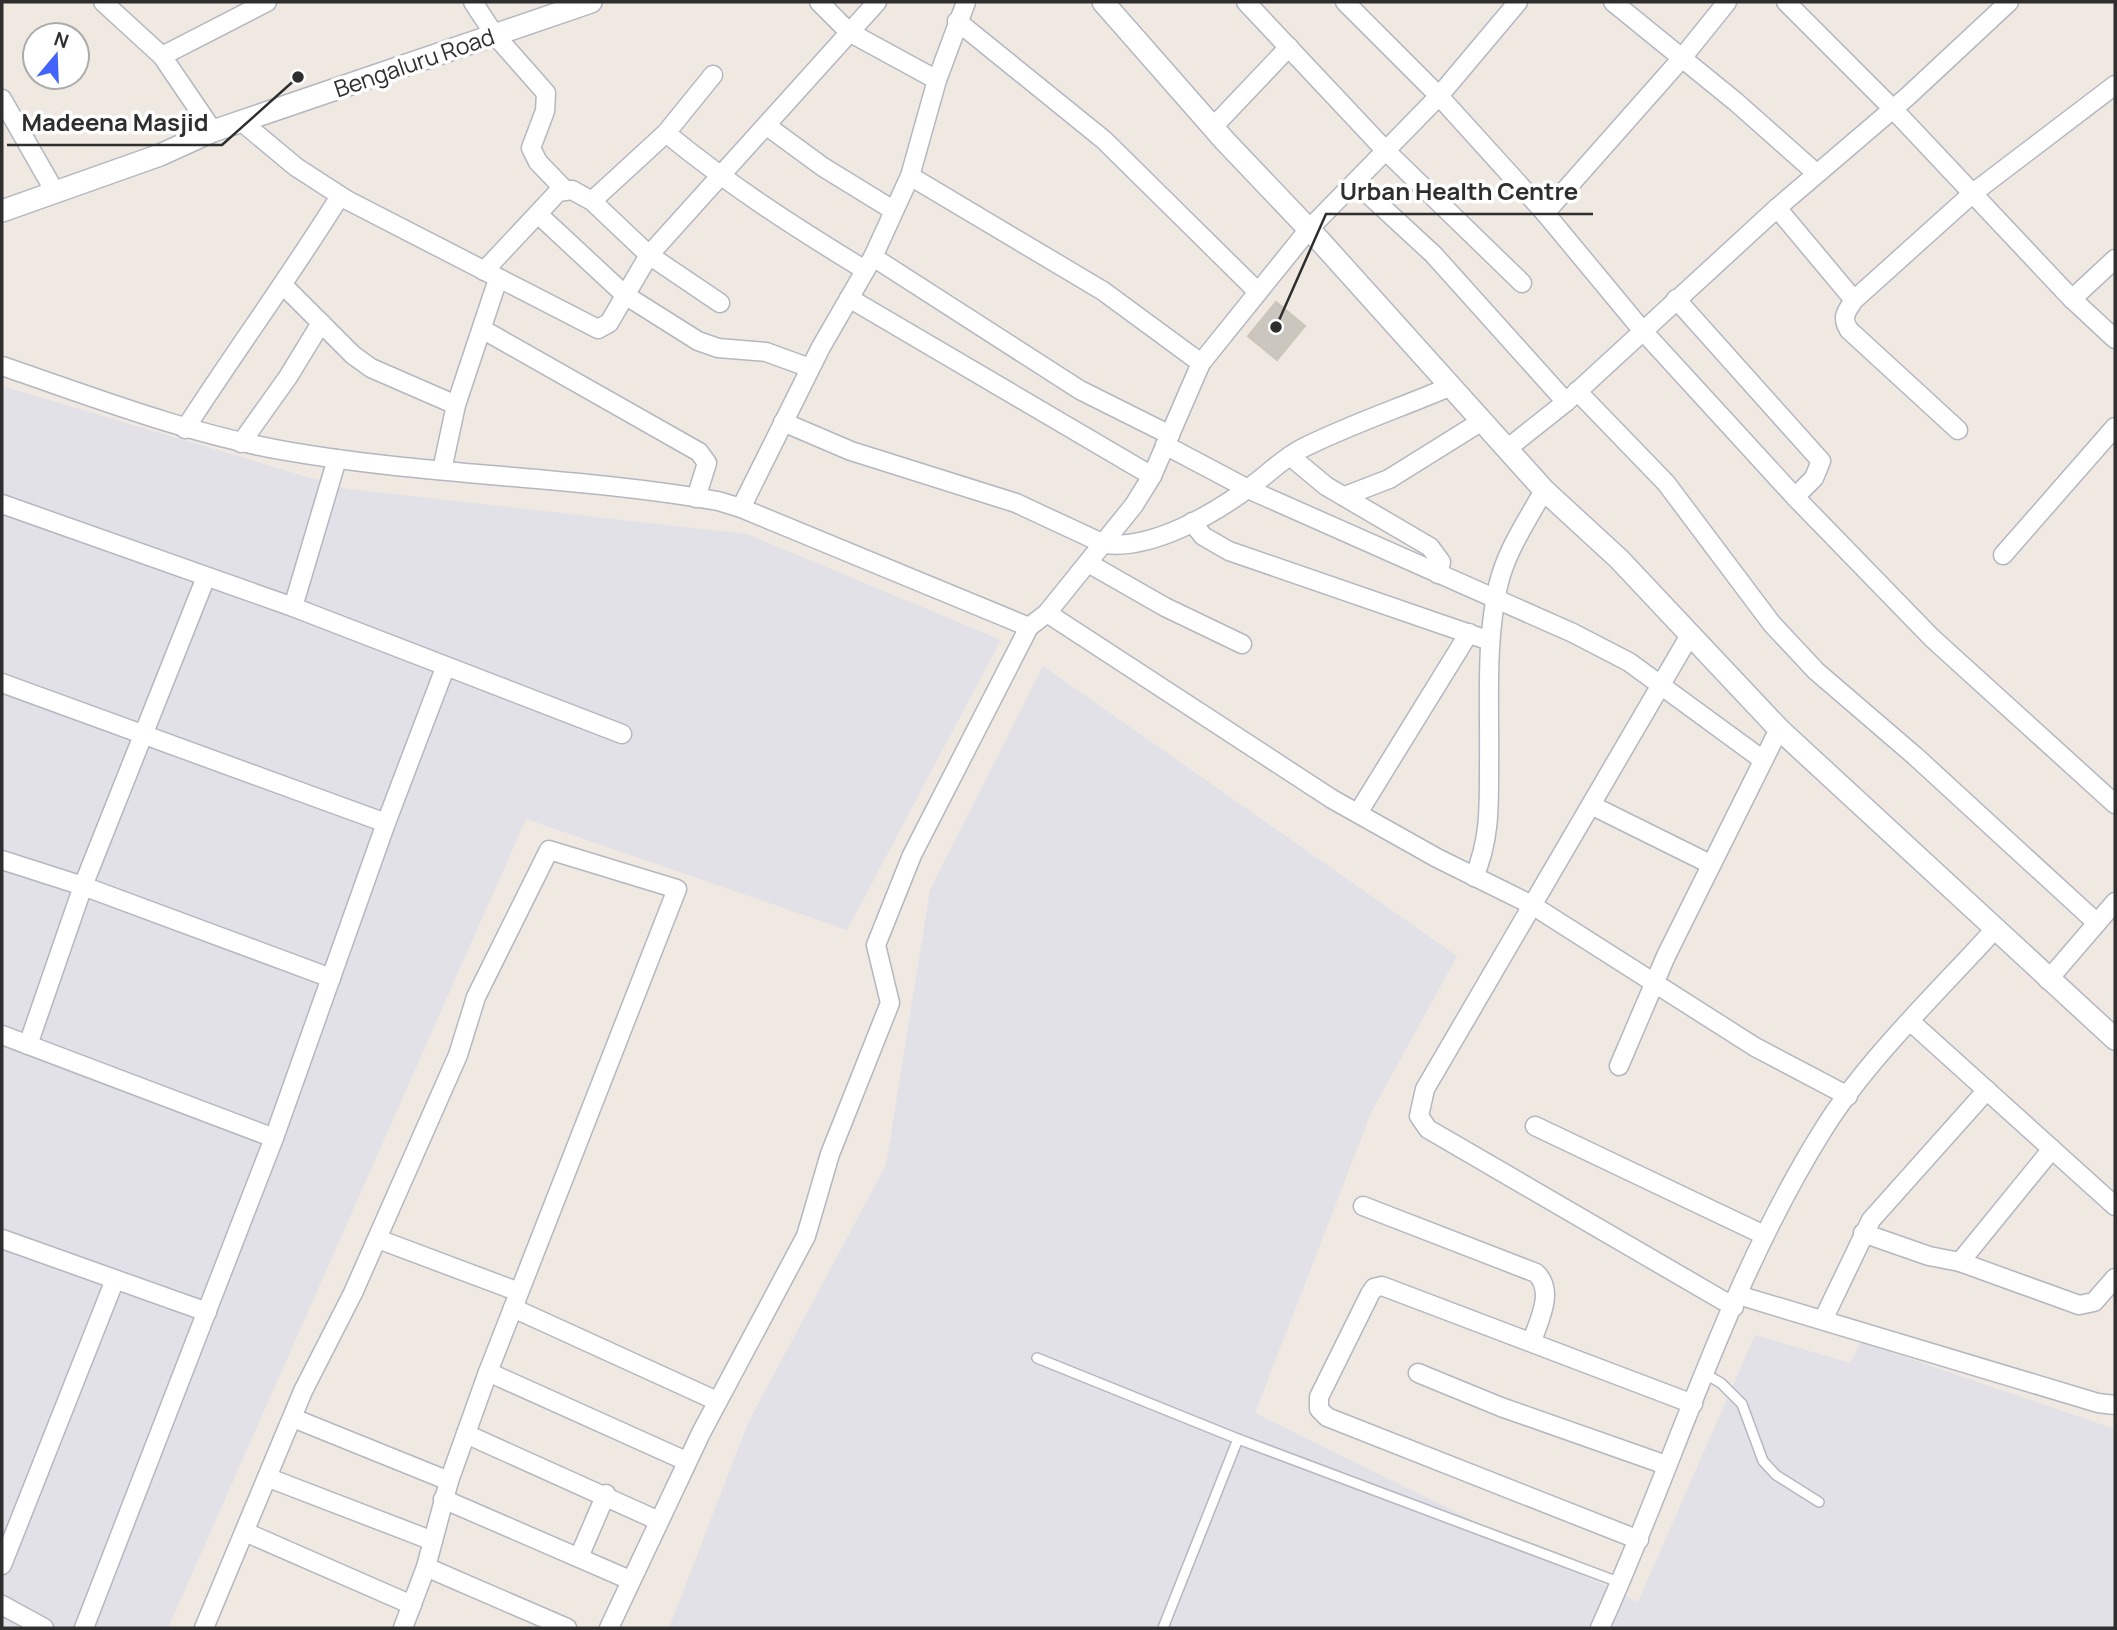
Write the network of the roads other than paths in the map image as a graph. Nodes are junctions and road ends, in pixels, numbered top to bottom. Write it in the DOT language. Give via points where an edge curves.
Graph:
graph roads {
  1 [pos="103,2"];
  2 [pos="267,2"];
  3 [pos="474,2"];
  4 [pos="591,2"];
  5 [pos="819,2"];
  6 [pos="877,2"];
  7 [pos="966,2"];
  8 [pos="1103,2"];
  9 [pos="1246,2"];
  10 [pos="1345,2"];
  11 [pos="1518,2"];
  12 [pos="1613,2"];
  13 [pos="1727,2"];
  14 [pos="1786,2"];
  15 [pos="2008,2"];
  16 [pos="957,21"];
  17 [pos="849,32"];
  18 [pos="494,34"];
  19 [pos="1289,47"];
  20 [pos="162,56"];
  21 [pos="1682,58"];
  22 [pos="713,75"];
  23 [pos="937,80"];
  24 [pos="2115,85"];
  25 [pos="1439,96"];
  26 [pos="2,99"];
  27 [pos="1893,109"];
  28 [pos="242,122"];
  29 [pos="767,126"];
  30 [pos="1213,127"];
  31 [pos="213,131"];
  32 [pos="666,133"];
  33 [pos="1386,150"];
  34 [pos="1816,173"];
  35 [pos="910,176"];
  36 [pos="721,178"];
  37 [pos="1355,182"];
  38 [pos="564,189"];
  39 [pos="55,192"];
  40 [pos="1973,193"];
  41 [pos="340,196"];
  42 [pos="592,201"];
  43 [pos="1777,208"];
  44 [pos="2,211"];
  45 [pos="893,211"];
  46 [pos="1545,213"];
  47 [pos="539,215"];
  48 [pos="1309,229"];
  49 [pos="649,255"];
  50 [pos="2115,259"];
  51 [pos="869,263"];
  52 [pos="491,275"];
  53 [pos="1522,283"];
  54 [pos="284,286"];
  55 [pos="1258,292"];
  56 [pos="625,295"];
  57 [pos="849,299"];
  58 [pos="1676,299"];
  59 [pos="2072,299"];
  60 [pos="1854,300"];
  61 [pos="720,303"];
  62 [pos="321,323"];
  63 [pos="481,329"];
  64 [pos="1642,330"];
  65 [pos="2115,339"];
  66 [pos="1201,363"];
  67 [pos="2,366"];
  68 [pos="810,368"];
  69 [pos="1449,387"];
  70 [pos="1572,396"];
  71 [pos="456,405"];
  72 [pos="1482,421"];
  73 [pos="783,422"];
  74 [pos="2115,427"];
  75 [pos="185,429"];
  76 [pos="1958,430"];
  77 [pos="1167,440"];
  78 [pos="241,443"];
  79 [pos="1508,448"];
  80 [pos="1290,456"];
  81 [pos="337,459"];
  82 [pos="442,470"];
  83 [pos="1152,476"];
  84 [pos="1248,489"];
  85 [pos="1544,490"];
  86 [pos="1345,496"];
  87 [pos="1795,497"];
  88 [pos="696,498"];
  89 [pos="2,504"];
  90 [pos="741,508"];
  91 [pos="1192,522"];
  92 [pos="1104,544"];
  93 [pos="2004,555"];
  94 [pos="1088,564"];
  95 [pos="1438,574"];
  96 [pos="206,577"];
  97 [pos="1495,600"];
  98 [pos="293,607"];
  99 [pos="1047,613"];
  100 [pos="1029,627"];
  101 [pos="1469,633"];
  102 [pos="1690,635"];
  103 [pos="1490,641"];
  104 [pos="1242,644"];
  105 [pos="445,668"];
  106 [pos="2,683"];
  107 [pos="1660,687"];
  108 [pos="1779,729"];
  109 [pos="622,734"];
  110 [pos="145,735"];
  111 [pos="1763,760"];
  112 [pos="2115,804"];
  113 [pos="1591,805"];
  114 [pos="1358,813"];
  115 [pos="386,823"];
  116 [pos="2,860"];
  117 [pos="1710,864"];
  118 [pos="1474,877"];
  119 [pos="83,886"];
  120 [pos="2115,904"];
  121 [pos="1532,905"];
  122 [pos="2097,923"];
  123 [pos="1996,928"];
  124 [pos="331,978"];
  125 [pos="2048,980"];
  126 [pos="1654,984"];
  127 [pos="1912,1022"];
  128 [pos="2,1035"];
  129 [pos="2115,1040"];
  130 [pos="28,1045"];
  131 [pos="1619,1066"];
  132 [pos="1987,1090"];
  133 [pos="1848,1096"];
  134 [pos="1535,1126"];
  135 [pos="274,1138"];
  136 [pos="2052,1149"];
  137 [pos="1363,1206"];
  138 [pos="2115,1206"];
  139 [pos="1863,1233"];
  140 [pos="1764,1235"];
  141 [pos="2,1239"];
  142 [pos="378,1239"];
  143 [pos="1961,1262"];
  144 [pos="2115,1278"];
  145 [pos="114,1282"];
  146 [pos="516,1300"];
  147 [pos="1736,1301"];
  148 [pos="207,1312"];
  149 [pos="1823,1320"];
  150 [pos="1532,1341"];
  151 [pos="1037,1358"];
  152 [pos="488,1372"];
  153 [pos="1418,1373"];
  154 [pos="1705,1374"];
  155 [pos="717,1401"];
  156 [pos="1693,1404"];
  157 [pos="2115,1405"];
  158 [pos="293,1418"];
  159 [pos="466,1434"];
  160 [pos="1238,1439"];
  161 [pos="686,1461"];
  162 [pos="1666,1465"];
  163 [pos="269,1478"];
  164 [pos="449,1481"];
  165 [pos="606,1494"];
  166 [pos="443,1499"];
  167 [pos="1819,1502"];
  168 [pos="659,1521"];
  169 [pos="245,1532"];
  170 [pos="1639,1540"];
  171 [pos="433,1541"];
  172 [pos="579,1557"];
  173 [pos="2,1565"];
  174 [pos="426,1567"];
  175 [pos="630,1580"];
  176 [pos="1620,1583"];
  177 [pos="2,1605"];
  178 [pos="412,1605"];
  179 [pos="44,1628"];
  180 [pos="84,1628"];
  181 [pos="204,1628"];
  182 [pos="403,1628"];
  183 [pos="567,1628"];
  184 [pos="609,1628"];
  185 [pos="1163,1628"];
  186 [pos="1600,1628"];
  1 -- 20 [label="street"];
  2 -- 20 [label="street"];
  3 -- 18 [label="street"];
  4 -- 18 [label="street, Bengaluru Road"];
  5 -- 17 [label="street"];
  6 -- 17 [label="street"];
  7 -- 16 [label="street"];
  8 -- 30 [label="street"];
  9 -- 19 [label="street"];
  10 -- 25 [label="street"];
  11 -- 25 [label="street"];
  12 -- 21 [label="street"];
  13 -- 21 [label="street"];
  14 -- 27 [label="street"];
  15 -- 27 [label="street"];
  16 -- 23 [label="street"];
  16 -- 55 [label="street" via="1104,140"];
  17 -- 23 [label="street"];
  17 -- 29 [label="street"];
  18 -- 28 [label="street, Bengaluru Road"];
  18 -- 38 [label="street" via="546,93 545,110 531,148"];
  19 -- 30 [label="street"];
  19 -- 33 [label="street"];
  20 -- 31 [label="street"];
  21 -- 34 [label="street"];
  21 -- 46 [label="street"];
  22 -- 32 [label="street"];
  23 -- 35 [label="street"];
  24 -- 40 [label="street"];
  25 -- 33 [label="street"];
  25 -- 46 [label="street"];
  26 -- 39 [label="street"];
  27 -- 34 [label="street"];
  27 -- 40 [label="street"];
  28 -- 31 [label="street, Bengaluru Road"];
  28 -- 41 [label="street"];
  29 -- 36 [label="street"];
  29 -- 45 [label="street"];
  30 -- 48 [label="street"];
  31 -- 39 [label="street, Bengaluru Road"];
  32 -- 36 [label="street"];
  32 -- 42 [label="street"];
  33 -- 37 [label="street"];
  33 -- 53 [label="street"];
  34 -- 43 [label="street"];
  35 -- 45 [label="street"];
  35 -- 66 [label="street" via="1103,291"];
  36 -- 49 [label="street"];
  36 -- 51 [label="street" via="782,220"];
  37 -- 48 [label="street"];
  37 -- 70 [label="street" via="1433,254"];
  38 -- 42 [label="street"];
  38 -- 47 [label="street"];
  39 -- 44 [label="street, Bengaluru Road"];
  40 -- 59 [label="street"];
  40 -- 60 [label="street"];
  41 -- 52 [label="street"];
  41 -- 54 [label="street"];
  42 -- 49 [label="street"];
  43 -- 58 [label="street"];
  43 -- 60 [label="street"];
  45 -- 51 [label="street"];
  46 -- 64 [label="street"];
  47 -- 52 [label="street"];
  47 -- 56 [label="street"];
  48 -- 55 [label="street"];
  48 -- 69 [label="street"];
  49 -- 56 [label="street"];
  49 -- 61 [label="street"];
  50 -- 59 [label="street"];
  51 -- 57 [label="street"];
  51 -- 77 [label="street"];
  52 -- 56 [label="street" via="598,329 609,323"];
  52 -- 63 [label="street"];
  54 -- 62 [label="street"];
  54 -- 75 [label="street"];
  55 -- 66 [label="street"];
  56 -- 68 [label="street" via="698,341 718,348 766,352"];
  57 -- 68 [label="street"];
  57 -- 83 [label="street"];
  58 -- 64 [label="street"];
  58 -- 87 [label="street" via="1821,461 1815,478"];
  59 -- 65 [label="street"];
  60 -- 76 [label="street" via="1844,314 1849,330"];
  62 -- 71 [label="street" via="371,368"];
  62 -- 78 [label="street"];
  63 -- 71 [label="street"];
  63 -- 88 [label="street" via="699,452 706,463"];
  64 -- 70 [label="street"];
  64 -- 87 [label="street"];
  66 -- 77 [label="street"];
  67 -- 75 [label="street"];
  68 -- 73 [label="street"];
  69 -- 72 [label="street"];
  69 -- 80 [label="street"];
  70 -- 79 [label="street"];
  70 -- 122 [label="street" via="1667,483 1772,624 1816,671"];
  71 -- 82 [label="street"];
  72 -- 79 [label="street"];
  72 -- 86 [label="street" via="1389,480"];
  73 -- 90 [label="street"];
  73 -- 92 [label="street" via="851,451 1016,503"];
  74 -- 93 [label="street"];
  75 -- 78 [label="street"];
  77 -- 83 [label="street"];
  77 -- 84 [label="street"];
  78 -- 81 [label="street"];
  79 -- 85 [label="street"];
  80 -- 84 [label="street"];
  80 -- 86 [label="street"];
  81 -- 82 [label="street"];
  81 -- 98 [label="street"];
  82 -- 88 [label="street"];
  83 -- 92 [label="street"];
  84 -- 91 [label="street"];
  84 -- 95 [label="street"];
  85 -- 97 [label="street" via="1512,546"];
  85 -- 102 [label="street" via="1619,559"];
  86 -- 95 [label="street" via="1437,553 1441,562"];
  87 -- 112 [label="street" via="1932,638"];
  88 -- 90 [label="street"];
  89 -- 96 [label="street"];
  90 -- 100 [label="street"];
  91 -- 92 [label="street" via="1133,545"];
  91 -- 101 [label="street" via="1203,536 1229,551"];
  92 -- 94 [label="street"];
  94 -- 99 [label="street"];
  94 -- 104 [label="street"];
  95 -- 97 [label="street"];
  96 -- 98 [label="street"];
  96 -- 110 [label="street"];
  97 -- 103 [label="street"];
  97 -- 107 [label="street" via="1629,662"];
  98 -- 105 [label="street"];
  99 -- 100 [label="street"];
  99 -- 114 [label="street"];
  100 -- 155 [label="street" via="912,855 876,945 890,1003 830,1154 807,1236"];
  101 -- 103 [label="street"];
  101 -- 114 [label="street"];
  102 -- 107 [label="street"];
  102 -- 108 [label="street"];
  103 -- 118 [label="street" via="1490,823 1485,853"];
  105 -- 109 [label="street"];
  105 -- 115 [label="street"];
  106 -- 110 [label="street"];
  107 -- 111 [label="street"];
  107 -- 113 [label="street"];
  108 -- 111 [label="street"];
  108 -- 123 [label="street"];
  110 -- 115 [label="street"];
  110 -- 119 [label="street"];
  111 -- 117 [label="street"];
  113 -- 117 [label="street"];
  113 -- 121 [label="street"];
  114 -- 118 [label="street"];
  115 -- 124 [label="street"];
  116 -- 119 [label="street"];
  117 -- 126 [label="street"];
  118 -- 121 [label="street"];
  119 -- 124 [label="street"];
  119 -- 130 [label="street"];
  120 -- 122 [label="street"];
  121 -- 126 [label="street"];
  121 -- 147 [label="street" via="1425,1088 1419,1116 1428,1129"];
  122 -- 125 [label="street"];
  123 -- 125 [label="street"];
  123 -- 127 [label="street"];
  124 -- 135 [label="street"];
  125 -- 129 [label="street"];
  126 -- 131 [label="street"];
  126 -- 133 [label="street" via="1755,1047"];
  127 -- 132 [label="street"];
  127 -- 133 [label="street"];
  128 -- 130 [label="street"];
  130 -- 135 [label="street"];
  132 -- 136 [label="street"];
  132 -- 139 [label="street"];
  133 -- 140 [label="street" via="1824,1128"];
  134 -- 140 [label="street"];
  135 -- 148 [label="street"];
  136 -- 138 [label="street"];
  136 -- 143 [label="street"];
  137 -- 150 [label="street" via="1536,1273 1544,1280 1546,1293"];
  139 -- 143 [label="street"];
  139 -- 149 [label="street"];
  140 -- 147 [label="street"];
  141 -- 145 [label="street"];
  142 -- 146 [label="street"];
  142 -- 146 [label="street" via="458,1055 476,997 549,850 677,890"];
  142 -- 158 [label="street"];
  143 -- 144 [label="street" via="2079,1306 2095,1302"];
  145 -- 148 [label="street"];
  145 -- 173 [label="street"];
  146 -- 152 [label="street"];
  146 -- 155 [label="street"];
  147 -- 149 [label="street"];
  147 -- 154 [label="street"];
  148 -- 180 [label="street"];
  149 -- 157 [label="street"];
  150 -- 156 [label="street"];
  150 -- 170 [label="street" via="1394,1289 1374,1288 1319,1397 1319,1409 1353,1428"];
  151 -- 160 [label="lane"];
  152 -- 159 [label="street"];
  152 -- 161 [label="street"];
  153 -- 162 [label="street"];
  154 -- 156 [label="street"];
  154 -- 167 [label="lane" via="1742,1404 1763,1461 1776,1475"];
  155 -- 161 [label="street"];
  156 -- 162 [label="street"];
  158 -- 163 [label="street"];
  158 -- 164 [label="street"];
  159 -- 164 [label="street"];
  159 -- 165 [label="street"];
  160 -- 176 [label="lane"];
  160 -- 185 [label="lane"];
  161 -- 168 [label="street"];
  162 -- 170 [label="street"];
  163 -- 169 [label="street"];
  163 -- 171 [label="street"];
  164 -- 166 [label="street"];
  165 -- 168 [label="street"];
  165 -- 172 [label="street"];
  166 -- 171 [label="street"];
  166 -- 172 [label="street"];
  168 -- 175 [label="street"];
  169 -- 178 [label="street"];
  169 -- 181 [label="street"];
  170 -- 176 [label="street"];
  171 -- 174 [label="street"];
  172 -- 175 [label="street"];
  174 -- 178 [label="street"];
  174 -- 183 [label="street"];
  175 -- 184 [label="street"];
  176 -- 186 [label="street"];
  177 -- 179 [label="street"];
  178 -- 182 [label="street"];
}
